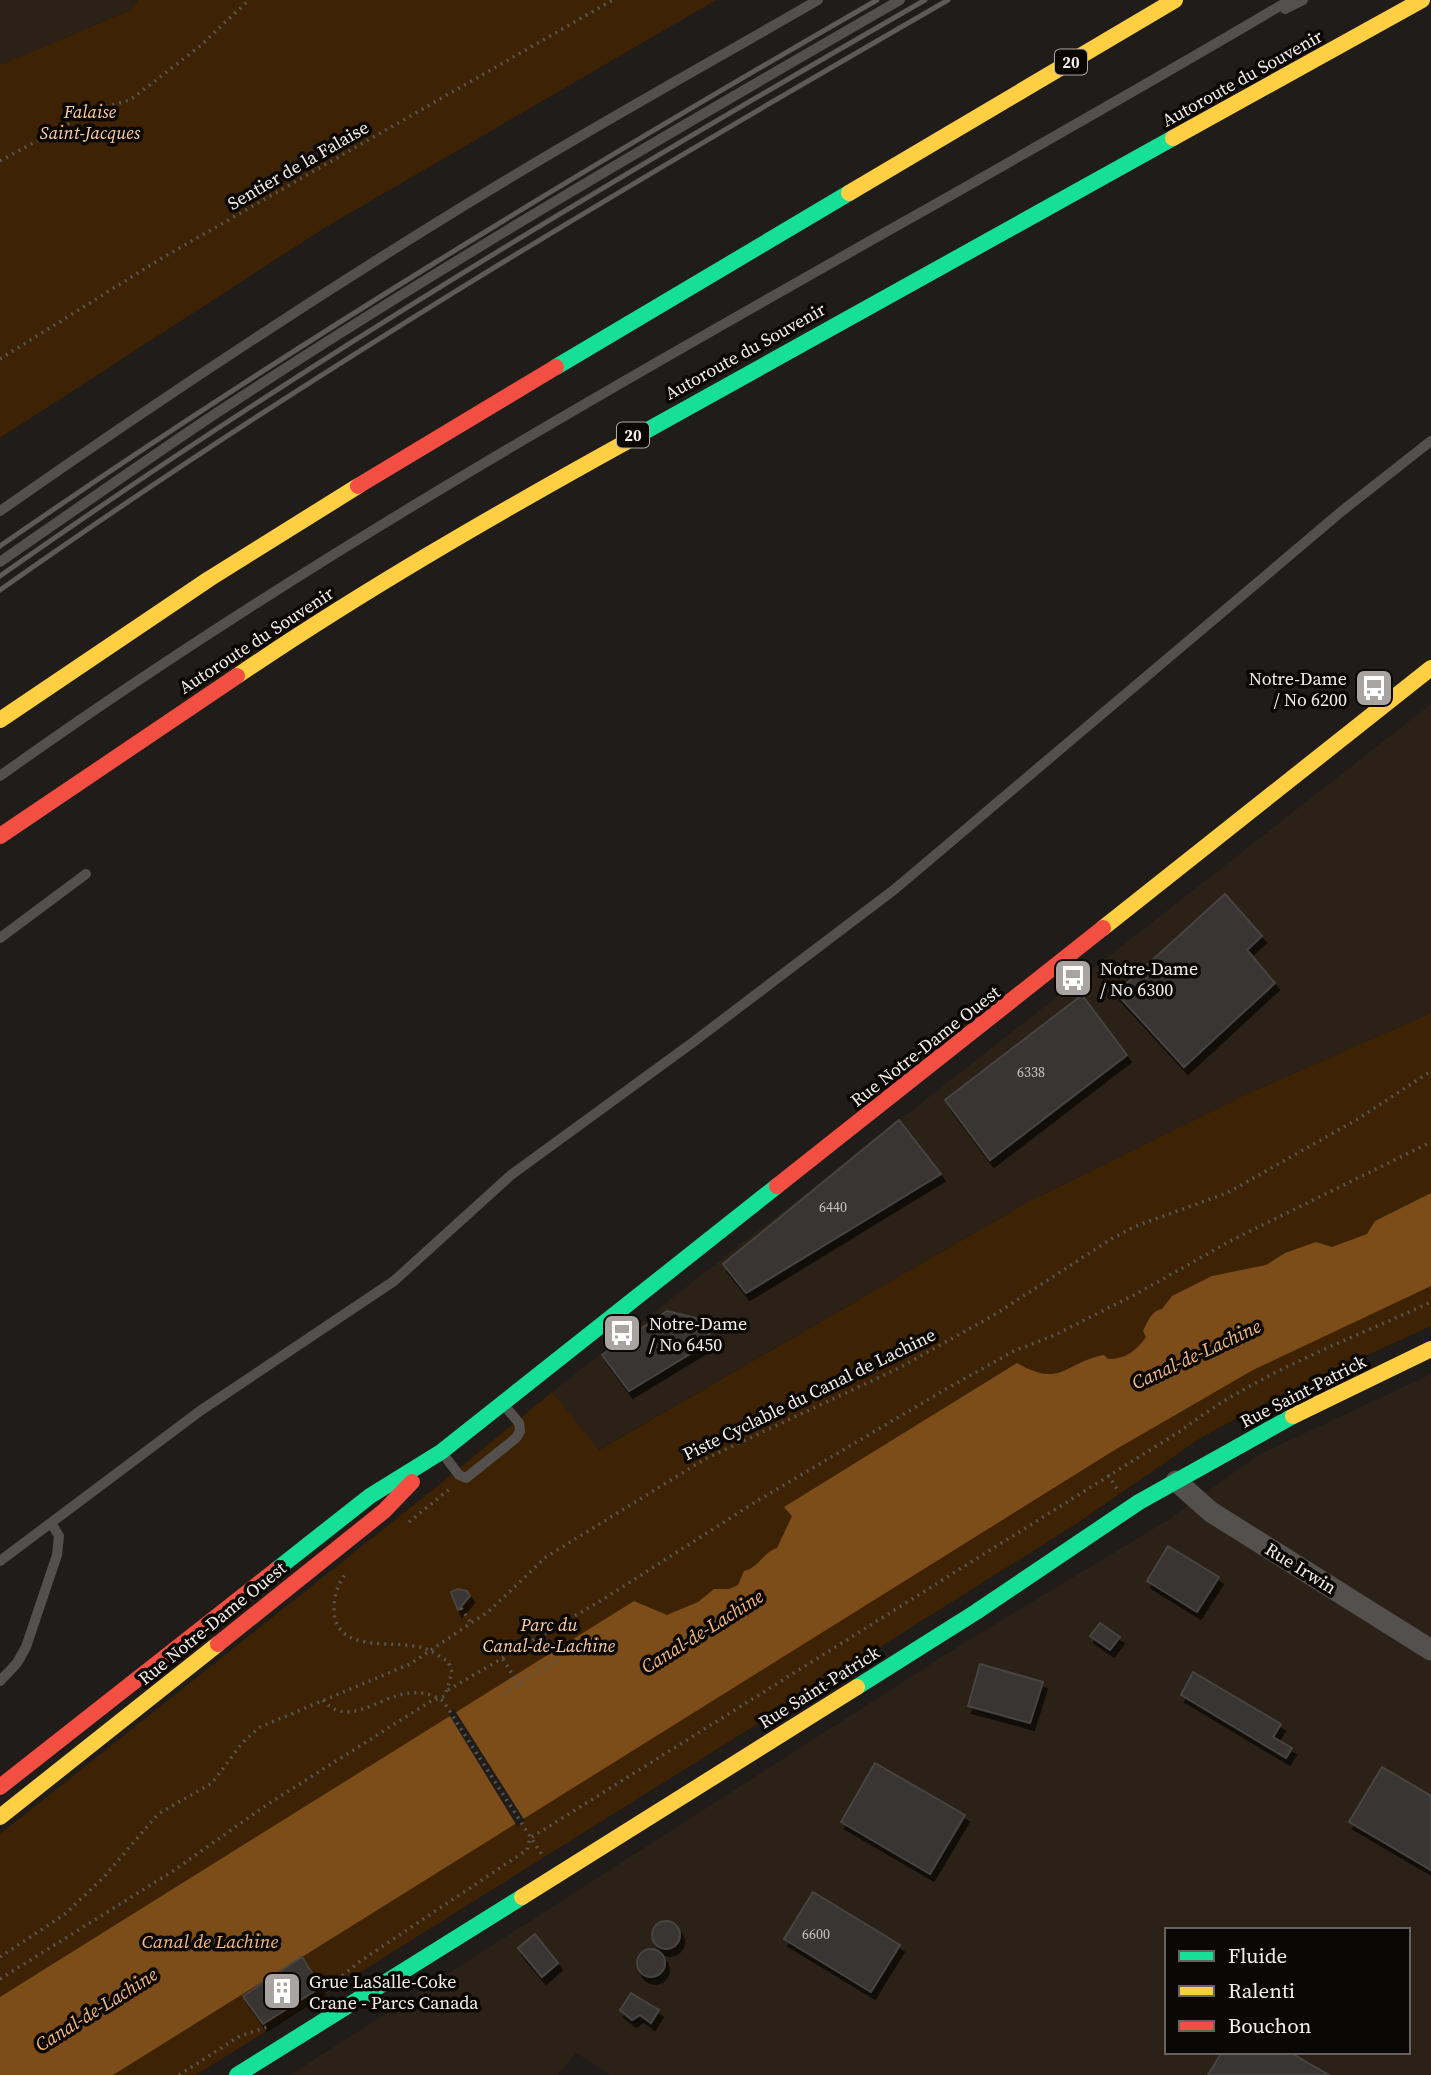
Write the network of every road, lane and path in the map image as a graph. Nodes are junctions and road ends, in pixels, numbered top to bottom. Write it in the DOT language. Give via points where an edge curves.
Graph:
graph roads {
  1 [pos="249,0"];
  2 [pos="613,0"];
  3 [pos="818,0"];
  4 [pos="900,0"];
  5 [pos="1175,0"];
  6 [pos="1290,0"];
  7 [pos="1303,0"];
  8 [pos="1422,0"];
  9 [pos="1193,58"];
  10 [pos="0,161"];
  11 [pos="0,359"];
  12 [pos="1431,441"];
  13 [pos="0,511"];
  14 [pos="0,562"];
  15 [pos="1431,668"];
  16 [pos="0,720"];
  17 [pos="0,776"];
  18 [pos="0,836"];
  19 [pos="86,874"];
  20 [pos="0,939"];
  21 [pos="1431,1071"];
  22 [pos="1431,1142"];
  23 [pos="1431,1302"];
  24 [pos="1431,1349"];
  25 [pos="503,1403"];
  26 [pos="441,1452"];
  27 [pos="1108,1475"];
  28 [pos="1176,1481"];
  29 [pos="1120,1493"];
  30 [pos="51,1523"];
  31 [pos="0,1561"];
  32 [pos="342,1578"];
  33 [pos="461,1608"];
  34 [pos="471,1623"];
  35 [pos="1431,1650"];
  36 [pos="429,1651"];
  37 [pos="503,1659"];
  38 [pos="559,1659"];
  39 [pos="0,1681"];
  40 [pos="518,1684"];
  41 [pos="448,1690"];
  42 [pos="503,1694"];
  43 [pos="438,1698"];
  44 [pos="323,1700"];
  45 [pos="0,1787"];
  46 [pos="0,1817"];
  47 [pos="530,1838"];
  48 [pos="544,1856"];
  49 [pos="0,1957"];
  50 [pos="0,1979"];
  51 [pos="321,1994"];
  52 [pos="272,2026"];
  53 [pos="179,2075"];
  54 [pos="237,2075"];
  1 -- 10 [label="path" via="200,47 130,100 94,110"];
  2 -- 11 [label="path, Sentier de la Falaise" via="162,257"];
  3 -- 13 [label="lane" via="400,245"];
  4 -- 14 [label="lane" via="603,172 317,349"];
  5 -- 16 [label="main road, 20" via="369,479 209,579"];
  6 -- 9 [label="lane"];
  7 -- 9 [label="lane"];
  8 -- 18 [label="main road, Autoroute du Souvenir / 20" via="535,492 281,646"];
  9 -- 17 [label="lane" via="369,530 155,667"];
  12 -- 30 [label="lane" via="895,889 511,1175 394,1281 200,1411"];
  15 -- 25 [label="main road, Rue Notre-Dame Ouest"];
  19 -- 20 [label="lane"];
  21 -- 34 [label="path, Piste Cyclable du Canal de Lachine" via="1358,1119 1227,1193 1111,1239 993,1315 899,1368 705,1458 546,1557 498,1604"];
  22 -- 37 [label="path" via="1232,1240 1055,1335 1014,1351 757,1501"];
  23 -- 27 [label="path" via="1257,1383"];
  24 -- 28 [label="main road, Rue Saint-Patrick" via="1285,1420"];
  25 -- 26 [label="main road, Rue Notre-Dame Ouest"];
  25 -- 26 [label="lane" via="520,1431 474,1473 466,1478 459,1475"];
  26 -- 45 [label="main road, Rue Notre-Dame Ouest" via="370,1496"];
  26 -- 46 [label="main road, Rue Notre-Dame Ouest" via="384,1511"];
  27 -- 29 [label="path"];
  27 -- 47 [label="path"];
  28 -- 35 [label="street, Rue Irwin" via="1211,1511"];
  28 -- 54 [label="main road, Rue Saint-Patrick" via="976,1612"];
  30 -- 31 [label="lane"];
  30 -- 39 [label="lane" via="59,1536 57,1555 26,1647"];
  32 -- 36 [label="path" via="334,1612 347,1636"];
  33 -- 34 [label="path"];
  34 -- 36 [label="path, Piste Cyclable du Canal de Lachine"];
  36 -- 41 [label="path" via="451,1666"];
  36 -- 44 [label="path, Piste Cyclable du Canal de Lachine" via="410,1664"];
  37 -- 40 [label="path"];
  37 -- 41 [label="path"];
  38 -- 40 [label="path"];
  40 -- 42 [label="path"];
  41 -- 43 [label="path"];
  43 -- 44 [label="path" via="407,1692 349,1713"];
  43 -- 47 [label="path" via="448,1706"];
  43 -- 50 [label="path"];
  44 -- 49 [label="path, Piste Cyclable du Canal de Lachine" via="252,1732 212,1783 164,1809 75,1906"];
  47 -- 48 [label="path"];
  47 -- 51 [label="path" via="527,1850 359,1962"];
  52 -- 53 [label="path" via="240,2036"];
}
